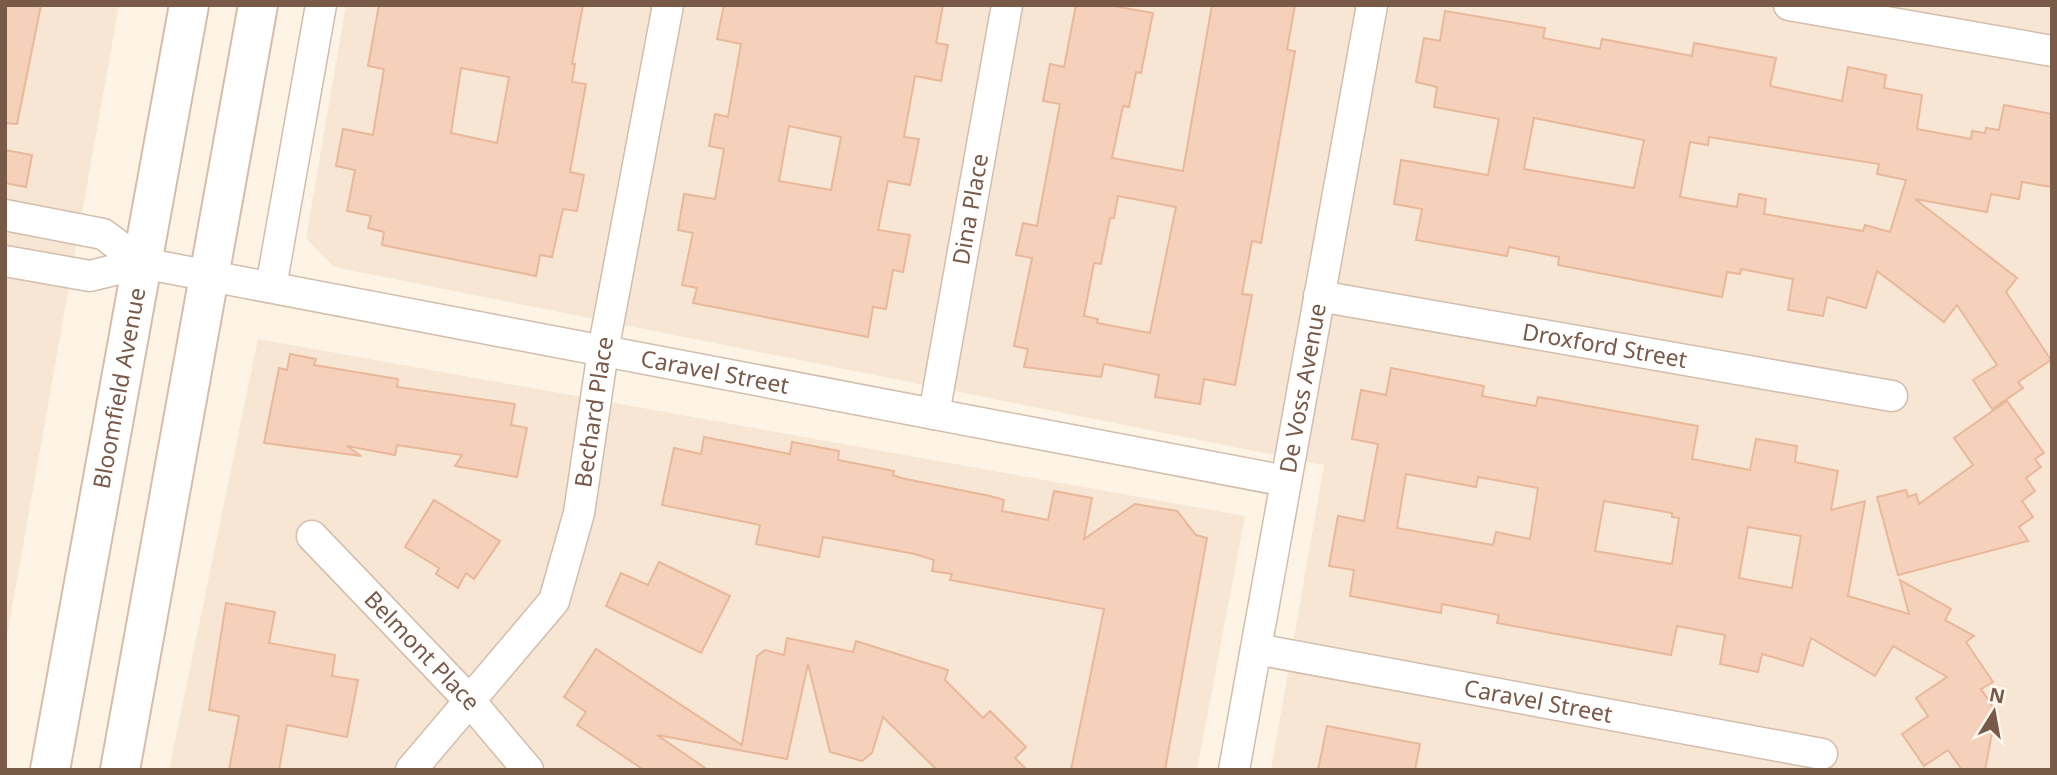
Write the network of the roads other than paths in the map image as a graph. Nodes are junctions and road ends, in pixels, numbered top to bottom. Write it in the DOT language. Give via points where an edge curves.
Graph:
graph roads {
  1 [pos="189,5"];
  2 [pos="258,5"];
  3 [pos="321,5"];
  4 [pos="667,5"];
  5 [pos="1007,5"];
  6 [pos="1372,5"];
  7 [pos="1789,5"];
  8 [pos="1934,18"];
  9 [pos="2052,51"];
  10 [pos="5,215"];
  11 [pos="5,261"];
  12 [pos="142,263"];
  13 [pos="209,276"];
  14 [pos="271,287"];
  15 [pos="1319,296"];
  16 [pos="603,351"];
  17 [pos="1892,397"];
  18 [pos="934,414"];
  19 [pos="1286,481"];
  20 [pos="312,536"];
  21 [pos="1256,649"];
  22 [pos="469,700"];
  23 [pos="1822,754"];
  24 [pos="50,770"];
  25 [pos="120,770"];
  26 [pos="411,770"];
  27 [pos="528,770"];
  28 [pos="1234,770"];
  1 -- 12 [label="street, Bloomfield Avenue"];
  2 -- 13 [label="street"];
  3 -- 14 [label="street"];
  4 -- 16 [label="street, Bechard Place"];
  5 -- 18 [label="street, Dina Place"];
  6 -- 15 [label="street, De Voss Avenue"];
  7 -- 8 [label="street"];
  8 -- 9 [label="street"];
  10 -- 12 [label="street" via="103,234"];
  11 -- 12 [label="street" via="90,276"];
  12 -- 13 [label="street, Caravel Street"];
  12 -- 24 [label="street, Bloomfield Avenue"];
  13 -- 14 [label="street, Caravel Street"];
  13 -- 25 [label="street"];
  14 -- 16 [label="street, Caravel Street"];
  15 -- 17 [label="street, Droxford Street"];
  15 -- 19 [label="street, De Voss Avenue"];
  16 -- 18 [label="street, Caravel Street"];
  16 -- 22 [label="street, Bechard Place" via="579,513 554,601"];
  18 -- 19 [label="street, Caravel Street"];
  19 -- 21 [label="street, De Voss Avenue"];
  20 -- 22 [label="street, Belmont Place"];
  21 -- 23 [label="street, Caravel Street"];
  21 -- 28 [label="street, De Voss Avenue"];
  22 -- 26 [label="street, Bechard Place"];
  22 -- 27 [label="street, Belmont Place"];
}
